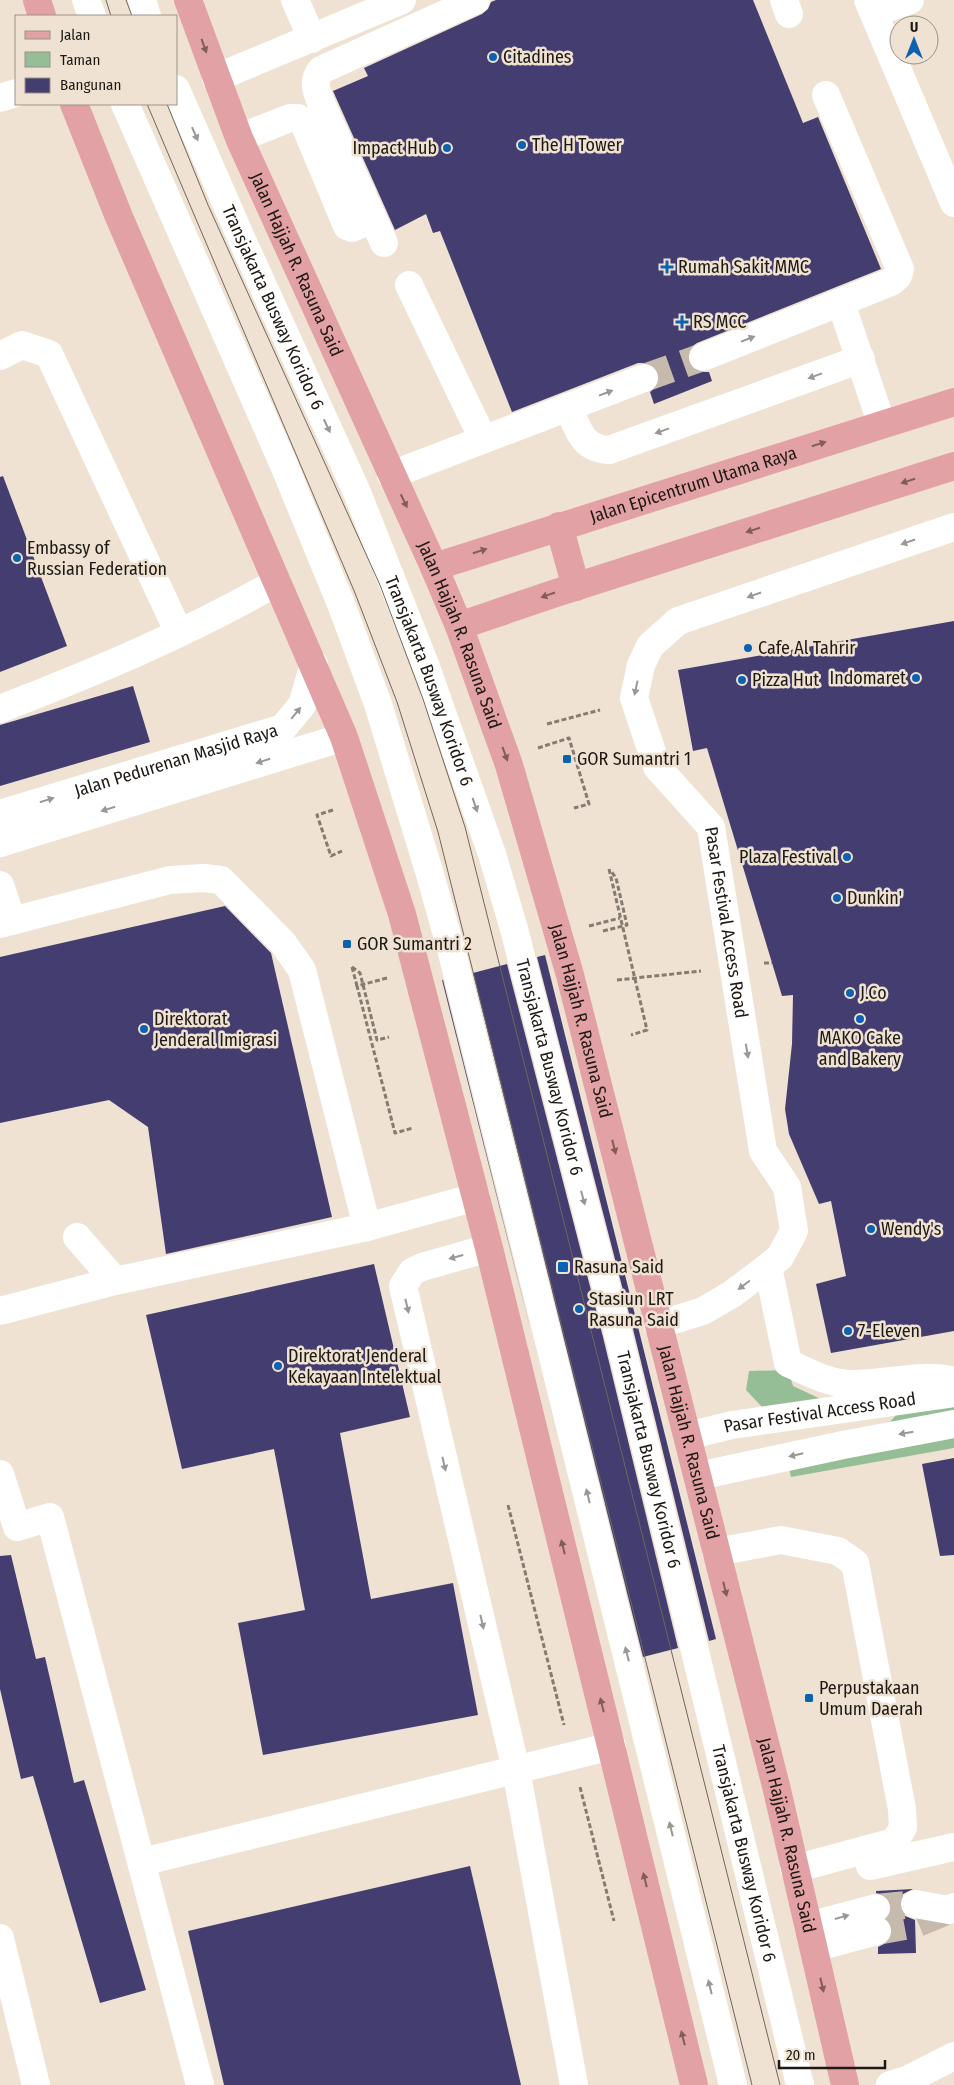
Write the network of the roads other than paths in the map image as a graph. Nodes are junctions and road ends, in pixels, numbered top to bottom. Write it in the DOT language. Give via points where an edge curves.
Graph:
graph roads {
  1 [pos="37,0"];
  2 [pos="86,0"];
  3 [pos="142,0"];
  4 [pos="188,0"];
  5 [pos="295,0"];
  6 [pos="402,0"];
  7 [pos="476,0"];
  8 [pos="910,0"];
  9 [pos="871,6"];
  10 [pos="42,15"];
  11 [pos="92,15"];
  12 [pos="147,15"];
  13 [pos="312,39"];
  14 [pos="216,78"];
  15 [pos="15,93"];
  16 [pos="178,94"];
  17 [pos="826,94"];
  18 [pos="0,98"];
  19 [pos="74,105"];
  20 [pos="125,105"];
  21 [pos="239,138"];
  22 [pos="954,204"];
  23 [pos="409,285"];
  24 [pos="841,303"];
  25 [pos="0,356"];
  26 [pos="703,356"];
  27 [pos="861,360"];
  28 [pos="644,378"];
  29 [pos="954,402"];
  30 [pos="568,407"];
  31 [pos="882,425"];
  32 [pos="483,439"];
  33 [pos="954,466"];
  34 [pos="392,474"];
  35 [pos="559,526"];
  36 [pos="954,527"];
  37 [pos="434,567"];
  38 [pos="277,582"];
  39 [pos="576,587"];
  40 [pos="459,626"];
  41 [pos="179,633"];
  42 [pos="314,664"];
  43 [pos="0,709"];
  44 [pos="344,737"];
  45 [pos="0,814"];
  46 [pos="0,843"];
  47 [pos="0,885"];
  48 [pos="6,923"];
  49 [pos="476,1197"];
  50 [pos="367,1228"];
  51 [pos="77,1237"];
  52 [pos="490,1248"];
  53 [pos="768,1267"];
  54 [pos="114,1281"];
  55 [pos="0,1311"];
  56 [pos="658,1325"];
  57 [pos="954,1381"];
  58 [pos="954,1394"];
  59 [pos="954,1424"];
  60 [pos="687,1436"];
  61 [pos="0,1474"];
  62 [pos="698,1476"];
  63 [pos="716,1552"];
  64 [pos="612,1746"];
  65 [pos="516,1770"];
  66 [pos="954,1846"];
  67 [pos="142,1862"];
  68 [pos="796,1877"];
  69 [pos="915,1904"];
  70 [pos="952,1914"];
  71 [pos="877,1920"];
  72 [pos="811,1937"];
  73 [pos="0,1938"];
  74 [pos="7,1994"];
  75 [pos="954,2056"];
  76 [pos="36,2085"];
  77 [pos="200,2085"];
  78 [pos="574,2085"];
  79 [pos="694,2085"];
  80 [pos="734,2085"];
  81 [pos="800,2085"];
  82 [pos="844,2085"];
  83 [pos="890,2085"];
  1 -- 10 [label="main road"];
  2 -- 11 [label="street"];
  3 -- 12 [label="street"];
  4 -- 14 [label="main road, Jalan Hajjah R. Rasuna Said, one-way"];
  5 -- 13 [label="street"];
  6 -- 13 [label="street"];
  7 -- 21 [label="street" via="365,48 321,70 316,76 314,84 321,103 378,231 347,226 304,123 298,118 290,118"];
  8 -- 9 [label="street"];
  9 -- 22 [label="street"];
  13 -- 14 [label="street"];
  14 -- 21 [label="main road, Jalan Hajjah R. Rasuna Said"];
  15 -- 18 [label="street"];
  16 -- 81 [label="street, Transjakarta Busway Koridor 6, one-way" via="356,490 426,668 492,854 618,1333"];
  17 -- 24 [label="street" via="900,269 891,282"];
  19 -- 38 [label="main road" via="119,217"];
  80 -- 20 [label="street, one-way" via="451,949 404,788 378,704 341,604 283,463"];
  21 -- 34 [label="main road, Jalan Hajjah R. Rasuna Said"];
  23 -- 32 [label="street"];
  26 -- 24 [label="street, one-way"];
  24 -- 27 [label="street"];
  25 -- 41 [label="street" via="22,345 49,354"];
  27 -- 30 [label="street, one-way" via="609,450 596,449 584,442"];
  27 -- 31 [label="street"];
  30 -- 28 [label="street, one-way"];
  29 -- 31 [label="main road, Jalan Epicentrum Utama Raya"];
  30 -- 32 [label="street"];
  35 -- 31 [label="main road, Jalan Epicentrum Utama Raya, one-way"];
  32 -- 34 [label="street"];
  33 -- 39 [label="main road, one-way"];
  34 -- 37 [label="main road, Jalan Hajjah R. Rasuna Said, one-way"];
  37 -- 35 [label="main road, Jalan Epicentrum Utama Raya, one-way"];
  35 -- 39 [label="main road"];
  36 -- 53 [label="street, Pasar Festival Access Road, one-way" via="678,621 650,646 641,665 634,698 657,767 711,827 763,1151 786,1187 794,1231 780,1257"];
  37 -- 40 [label="main road, Jalan Hajjah R. Rasuna Said"];
  38 -- 41 [label="street"];
  38 -- 42 [label="main road"];
  39 -- 40 [label="main road, one-way"];
  40 -- 56 [label="main road, Jalan Hajjah R. Rasuna Said, one-way" via="528,824"];
  41 -- 43 [label="street" via="107,667"];
  42 -- 44 [label="main road"];
  45 -- 42 [label="street, Jalan Pedurenan Masjid Raya, one-way" via="283,728 302,705"];
  44 -- 46 [label="street, Jalan Pedurenan Masjid Raya, one-way"];
  44 -- 49 [label="main road" via="402,914"];
  47 -- 48 [label="street"];
  48 -- 50 [label="street" via="170,880 221,880 283,943 302,970"];
  49 -- 50 [label="street"];
  49 -- 52 [label="main road"];
  50 -- 54 [label="street"];
  51 -- 54 [label="street"];
  64 -- 52 [label="main road, one-way"];
  52 -- 65 [label="street, one-way" via="422,1267 412,1272 403,1286"];
  53 -- 56 [label="street, Pasar Festival Access Road, one-way" via="703,1311"];
  53 -- 57 [label="street, Pasar Festival Access Road" via="788,1363 820,1377 850,1384 937,1377"];
  54 -- 55 [label="street"];
  56 -- 60 [label="main road, Jalan Hajjah R. Rasuna Said"];
  58 -- 60 [label="street, Pasar Festival Access Road" via="732,1425"];
  59 -- 62 [label="street, Pasar Festival Access Road, one-way"];
  60 -- 62 [label="main road, Jalan Hajjah R. Rasuna Said"];
  61 -- 67 [label="street" via="16,1527 50,1517"];
  62 -- 63 [label="main road, Jalan Hajjah R. Rasuna Said"];
  63 -- 68 [label="main road, Jalan Hajjah R. Rasuna Said, one-way"];
  63 -- 68 [label="street" via="781,1540 838,1551 855,1563 903,1828 894,1842"];
  64 -- 65 [label="street"];
  79 -- 64 [label="main road, one-way"];
  65 -- 67 [label="street"];
  65 -- 78 [label="street"];
  66 -- 68 [label="street"];
  67 -- 77 [label="street"];
  68 -- 72 [label="main road, Jalan Hajjah R. Rasuna Said"];
  69 -- 70 [label="street"];
  71 -- 72 [label="street"];
  72 -- 82 [label="main road, Jalan Hajjah R. Rasuna Said, one-way"];
  73 -- 74 [label="street"];
  74 -- 76 [label="street"];
  75 -- 83 [label="street"];
}
